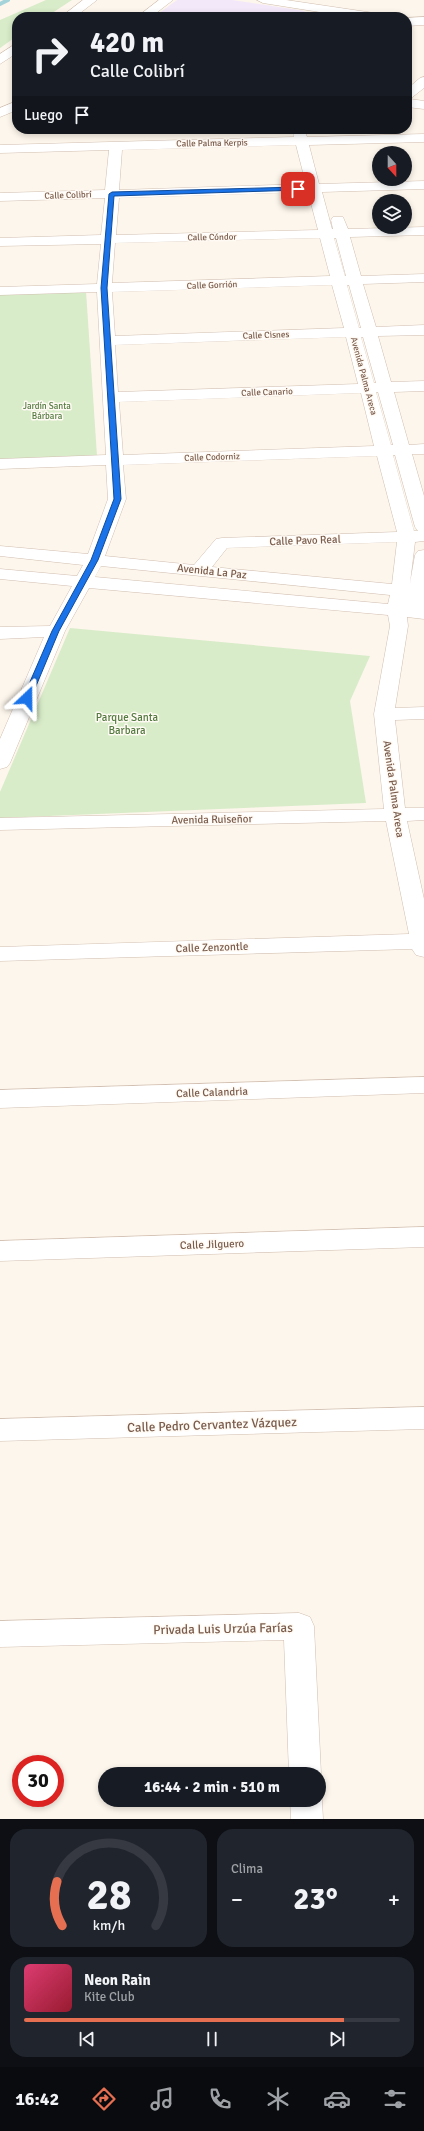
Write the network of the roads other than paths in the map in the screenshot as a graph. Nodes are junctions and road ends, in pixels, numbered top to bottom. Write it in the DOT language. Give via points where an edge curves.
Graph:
graph roads {
  1 [pos="76,0"];
  2 [pos="91,0"];
  3 [pos="167,0"];
  4 [pos="263,0"];
  5 [pos="332,0"];
  6 [pos="320,9"];
  7 [pos="59,12"];
  8 [pos="74,12"];
  9 [pos="150,12"];
  10 [pos="340,12"];
  11 [pos="424,18"];
  12 [pos="424,21"];
  13 [pos="412,22"];
  14 [pos="412,22"];
  15 [pos="12,51"];
  16 [pos="0,60"];
  17 [pos="12,64"];
  18 [pos="0,69"];
  19 [pos="419,82"];
  20 [pos="413,102"];
  21 [pos="12,107"];
  22 [pos="0,113"];
  23 [pos="0,119"];
  24 [pos="12,119"];
  25 [pos="424,138"];
  26 [pos="308,139"];
  27 [pos="424,145"];
  28 [pos="0,149"];
  29 [pos="115,149"];
  30 [pos="0,156"];
  31 [pos="424,185"];
  32 [pos="321,188"];
  33 [pos="112,194"];
  34 [pos="0,197"];
  35 [pos="424,231"];
  36 [pos="326,234"];
  37 [pos="342,234"];
  38 [pos="108,240"];
  39 [pos="0,242"];
  40 [pos="424,278"];
  41 [pos="355,280"];
  42 [pos="338,281"];
  43 [pos="104,288"];
  44 [pos="0,291"];
  45 [pos="424,330"];
  46 [pos="352,332"];
  47 [pos="369,332"];
  48 [pos="107,341"];
  49 [pos="424,386"];
  50 [pos="367,388"];
  51 [pos="385,388"];
  52 [pos="111,397"];
  53 [pos="424,449"];
  54 [pos="384,450"];
  55 [pos="402,450"];
  56 [pos="115,460"];
  57 [pos="0,464"];
  58 [pos="424,527"];
  59 [pos="415,536"];
  60 [pos="0,551"];
  61 [pos="424,554"];
  62 [pos="94,560"];
  63 [pos="199,570"];
  64 [pos="0,574"];
  65 [pos="83,582"];
  66 [pos="400,590"];
  67 [pos="421,593"];
  68 [pos="408,615"];
  69 [pos="56,631"];
  70 [pos="0,633"];
  71 [pos="424,713"];
  72 [pos="384,714"];
  73 [pos="8,725"];
  74 [pos="0,763"];
  75 [pos="396,814"];
  76 [pos="424,814"];
  77 [pos="0,824"];
  78 [pos="424,944"];
  79 [pos="0,954"];
  80 [pos="424,1084"];
  81 [pos="0,1099"];
  82 [pos="424,1237"];
  83 [pos="0,1251"];
  84 [pos="424,1418"];
  85 [pos="0,1430"];
  86 [pos="0,1634"];
  87 [pos="305,1767"];
  88 [pos="306,1807"];
  89 [pos="307,1819"];
  1 -- 7 [label="street"];
  2 -- 8 [label="street"];
  3 -- 9 [label="street"];
  4 -- 6 [label="street"];
  5 -- 6 [label="street"];
  6 -- 10 [label="street"];
  11 -- 13 [label="street"];
  12 -- 14 [label="street"];
  15 -- 16 [label="street"];
  17 -- 18 [label="street"];
  19 -- 20 [label="street"];
  21 -- 22 [label="street"];
  23 -- 24 [label="street"];
  25 -- 26 [label="street, Calle Palma Kerpis"];
  26 -- 27 [label="street, Calle Palma Kerpis"];
  26 -- 29 [label="street, Calle Palma Kerpis"];
  26 -- 32 [label="street, Avenida Palma Areca"];
  28 -- 29 [label="street, Calle Palma Kerpis"];
  29 -- 30 [label="street, Calle Palma Kerpis"];
  29 -- 33 [label="street"];
  31 -- 32 [label="street, Calle Colibrí"];
  32 -- 33 [label="street, Calle Colibrí"];
  32 -- 36 [label="street, Avenida Palma Areca"];
  32 -- 37 [label="street, Avenida Palma Areca"];
  33 -- 34 [label="street, Calle Colibrí"];
  33 -- 38 [label="street"];
  35 -- 37 [label="street, Calle Cóndor"];
  36 -- 37 [label="street, Calle Cóndor"];
  36 -- 38 [label="street, Calle Cóndor"];
  36 -- 42 [label="street, Avenida Palma Areca"];
  37 -- 41 [label="street, Avenida Palma Areca"];
  38 -- 39 [label="street, Calle Cóndor"];
  38 -- 43 [label="street"];
  40 -- 41 [label="street, Calle Gorrión"];
  41 -- 42 [label="street, Calle Gorrión"];
  41 -- 47 [label="street, Avenida Palma Areca"];
  42 -- 43 [label="street, Calle Gorrión"];
  42 -- 46 [label="street, Avenida Palma Areca"];
  43 -- 44 [label="street, Calle Gorrión"];
  43 -- 48 [label="street"];
  45 -- 47 [label="street, Calle Cisnes"];
  46 -- 47 [label="street, Calle Cisnes"];
  46 -- 48 [label="street, Calle Cisnes"];
  46 -- 50 [label="street, Avenida Palma Areca"];
  47 -- 51 [label="street, Avenida Palma Areca"];
  48 -- 52 [label="street"];
  49 -- 51 [label="street, Calle Canario"];
  50 -- 51 [label="street, Calle Canario"];
  50 -- 52 [label="street, Calle Canario"];
  50 -- 54 [label="street, Avenida Palma Areca"];
  51 -- 55 [label="street, Avenida Palma Areca"];
  52 -- 56 [label="street"];
  53 -- 55 [label="street, Calle Codorniz"];
  54 -- 55 [label="street, Calle Codorniz"];
  54 -- 56 [label="street, Calle Codorniz"];
  54 -- 59 [label="street, Avenida Palma Areca"];
  55 -- 58 [label="street, Avenida Palma Areca"];
  56 -- 57 [label="street, Calle Codorniz"];
  56 -- 62 [label="street" via="117,499"];
  59 -- 63 [label="street, Calle Pavo Real" via="222,543"];
  59 -- 66 [label="street, Avenida Palma Areca"];
  60 -- 62 [label="street, Avenida La Paz"];
  61 -- 67 [label="street, Avenida Palma Areca"];
  62 -- 63 [label="street, Avenida La Paz"];
  62 -- 65 [label="street"];
  63 -- 66 [label="street, Avenida La Paz"];
  64 -- 65 [label="street, Avenida La Paz"];
  65 -- 68 [label="street, Avenida La Paz"];
  65 -- 69 [label="street"];
  66 -- 67 [label="street, Avenida La Paz"];
  66 -- 68 [label="street, Avenida Palma Areca"];
  67 -- 68 [label="street, Avenida Palma Areca"];
  68 -- 72 [label="street, Avenida Palma Areca"];
  69 -- 70 [label="street"];
  69 -- 73 [label="street"];
  71 -- 72 [label="street"];
  72 -- 75 [label="street, Avenida Palma Areca"];
  73 -- 74 [label="street"];
  75 -- 76 [label="street, Avenida Ruiseñor"];
  75 -- 77 [label="street, Avenida Ruiseñor"];
  75 -- 78 [label="street, Avenida Palma Areca"];
  78 -- 79 [label="street, Calle Zenzontle"];
  80 -- 81 [label="street, Calle Calandria"];
  82 -- 83 [label="street, Calle Jilguero"];
  84 -- 85 [label="street, Calle Pedro Cervantez Vázquez"];
  86 -- 87 [label="street, Privada Luis Urzúa Farías" via="299,1626"];
  88 -- 89 [label="street"];
}
